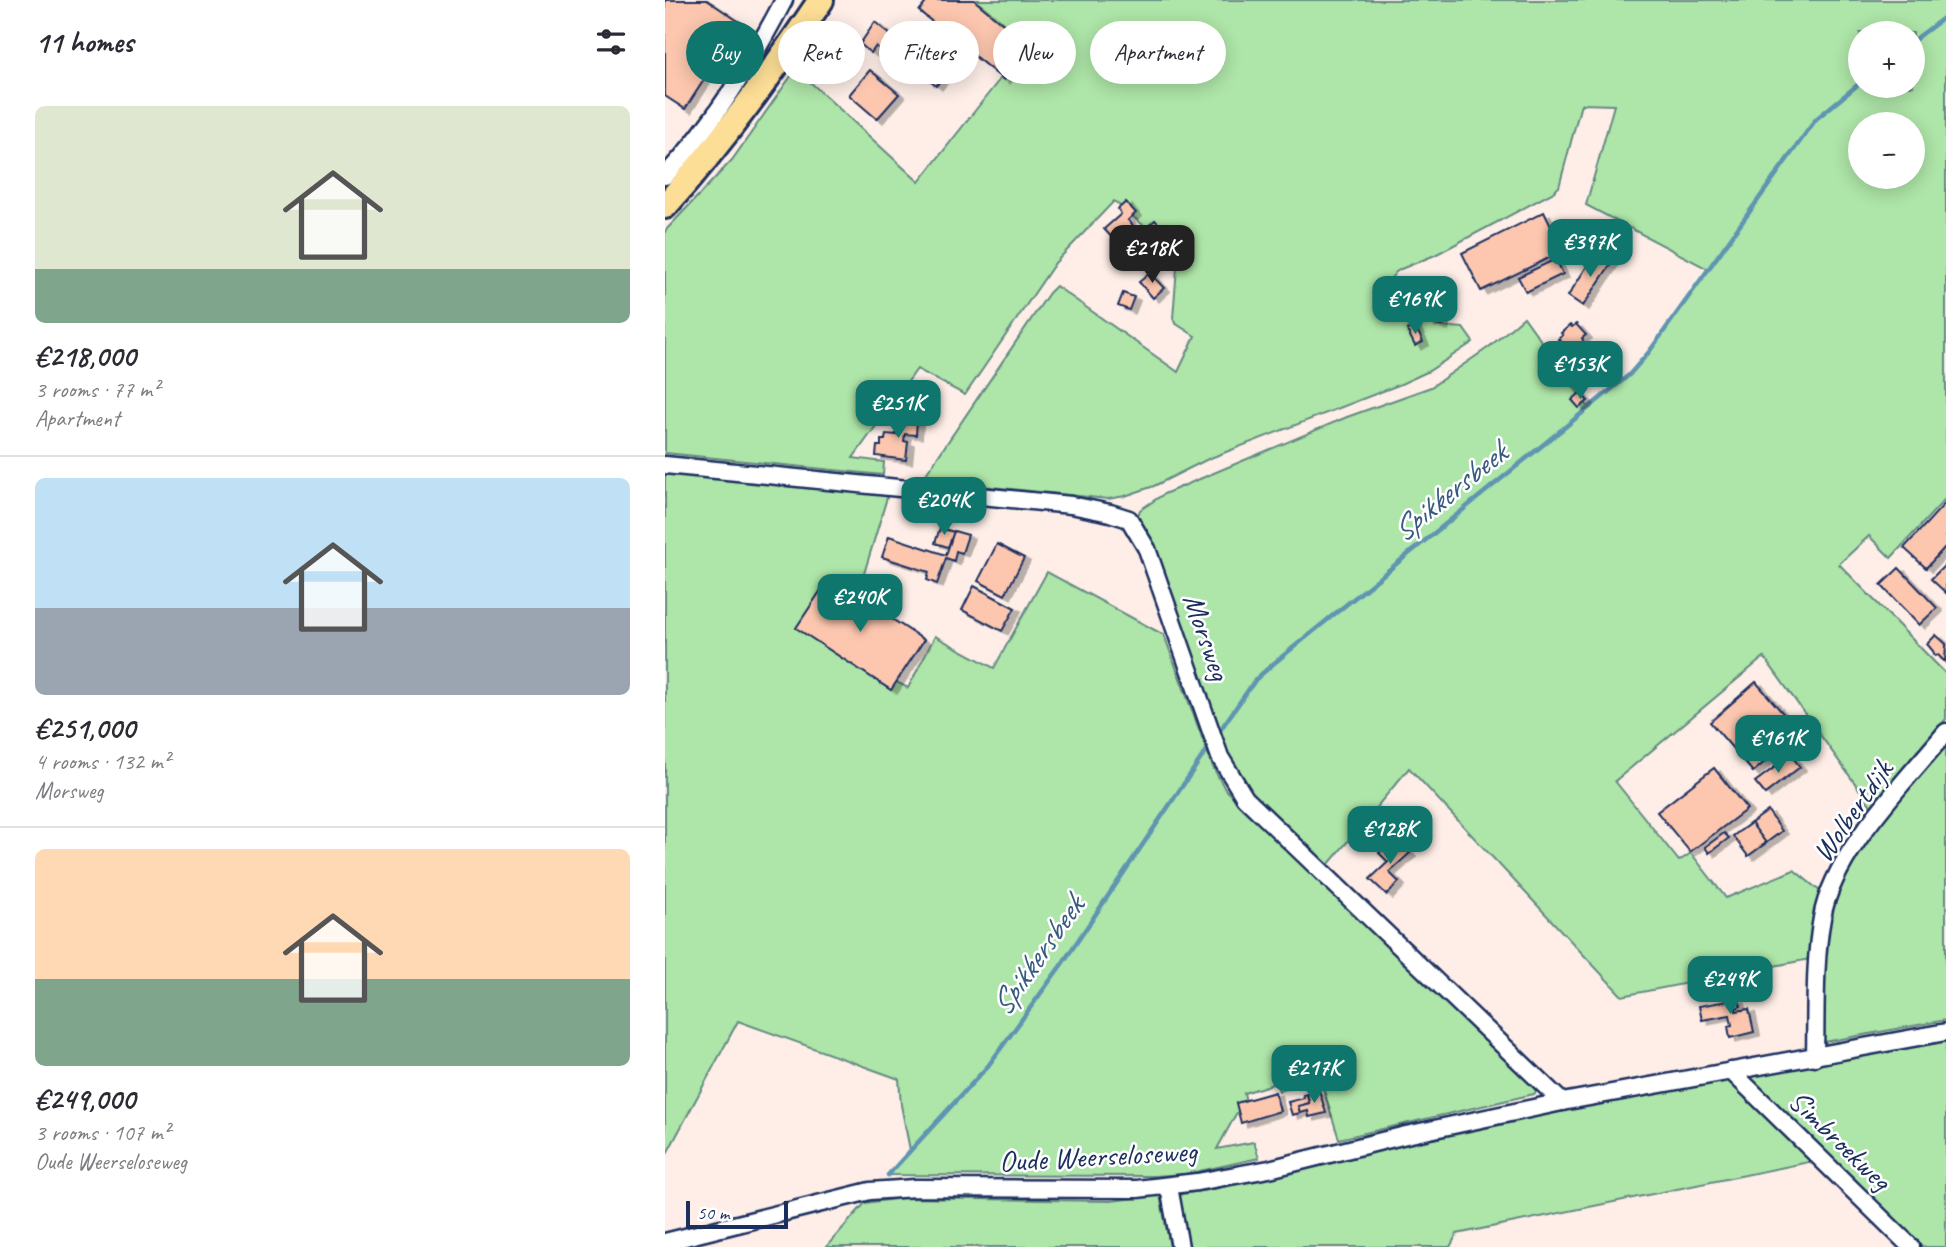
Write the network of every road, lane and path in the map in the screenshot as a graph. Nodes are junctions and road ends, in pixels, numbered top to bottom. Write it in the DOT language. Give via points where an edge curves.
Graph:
graph roads {
  1 [pos="784,0"];
  2 [pos="821,0"];
  3 [pos="665,176"];
  4 [pos="665,206"];
  5 [pos="665,465"];
  6 [pos="1946,732"];
  7 [pos="1946,1032"];
  8 [pos="1815,1057"];
  9 [pos="1731,1071"];
  10 [pos="1562,1102"];
  11 [pos="1169,1187"];
  12 [pos="665,1242"];
  13 [pos="1180,1247"];
  14 [pos="1911,1247"];
  1 -- 3 [label="street" via="725,101"];
  2 -- 4 [label="main road" via="751,100"];
  5 -- 10 [label="street, Morsweg" via="1071,505 1129,519 1147,549 1220,757 1245,798"];
  6 -- 8 [label="street, Wolbertdijk" via="1851,850 1827,900 1822,917"];
  7 -- 8 [label="street, Oude Weerseloseweg"];
  8 -- 9 [label="street, Oude Weerseloseweg"];
  9 -- 10 [label="street, Oude Weerseloseweg"];
  9 -- 14 [label="street, Simbroekweg"];
  10 -- 11 [label="street, Oude Weerseloseweg" via="1269,1169"];
  11 -- 12 [label="street, Oude Weerseloseweg" via="870,1191"];
  11 -- 13 [label="street"];
}
